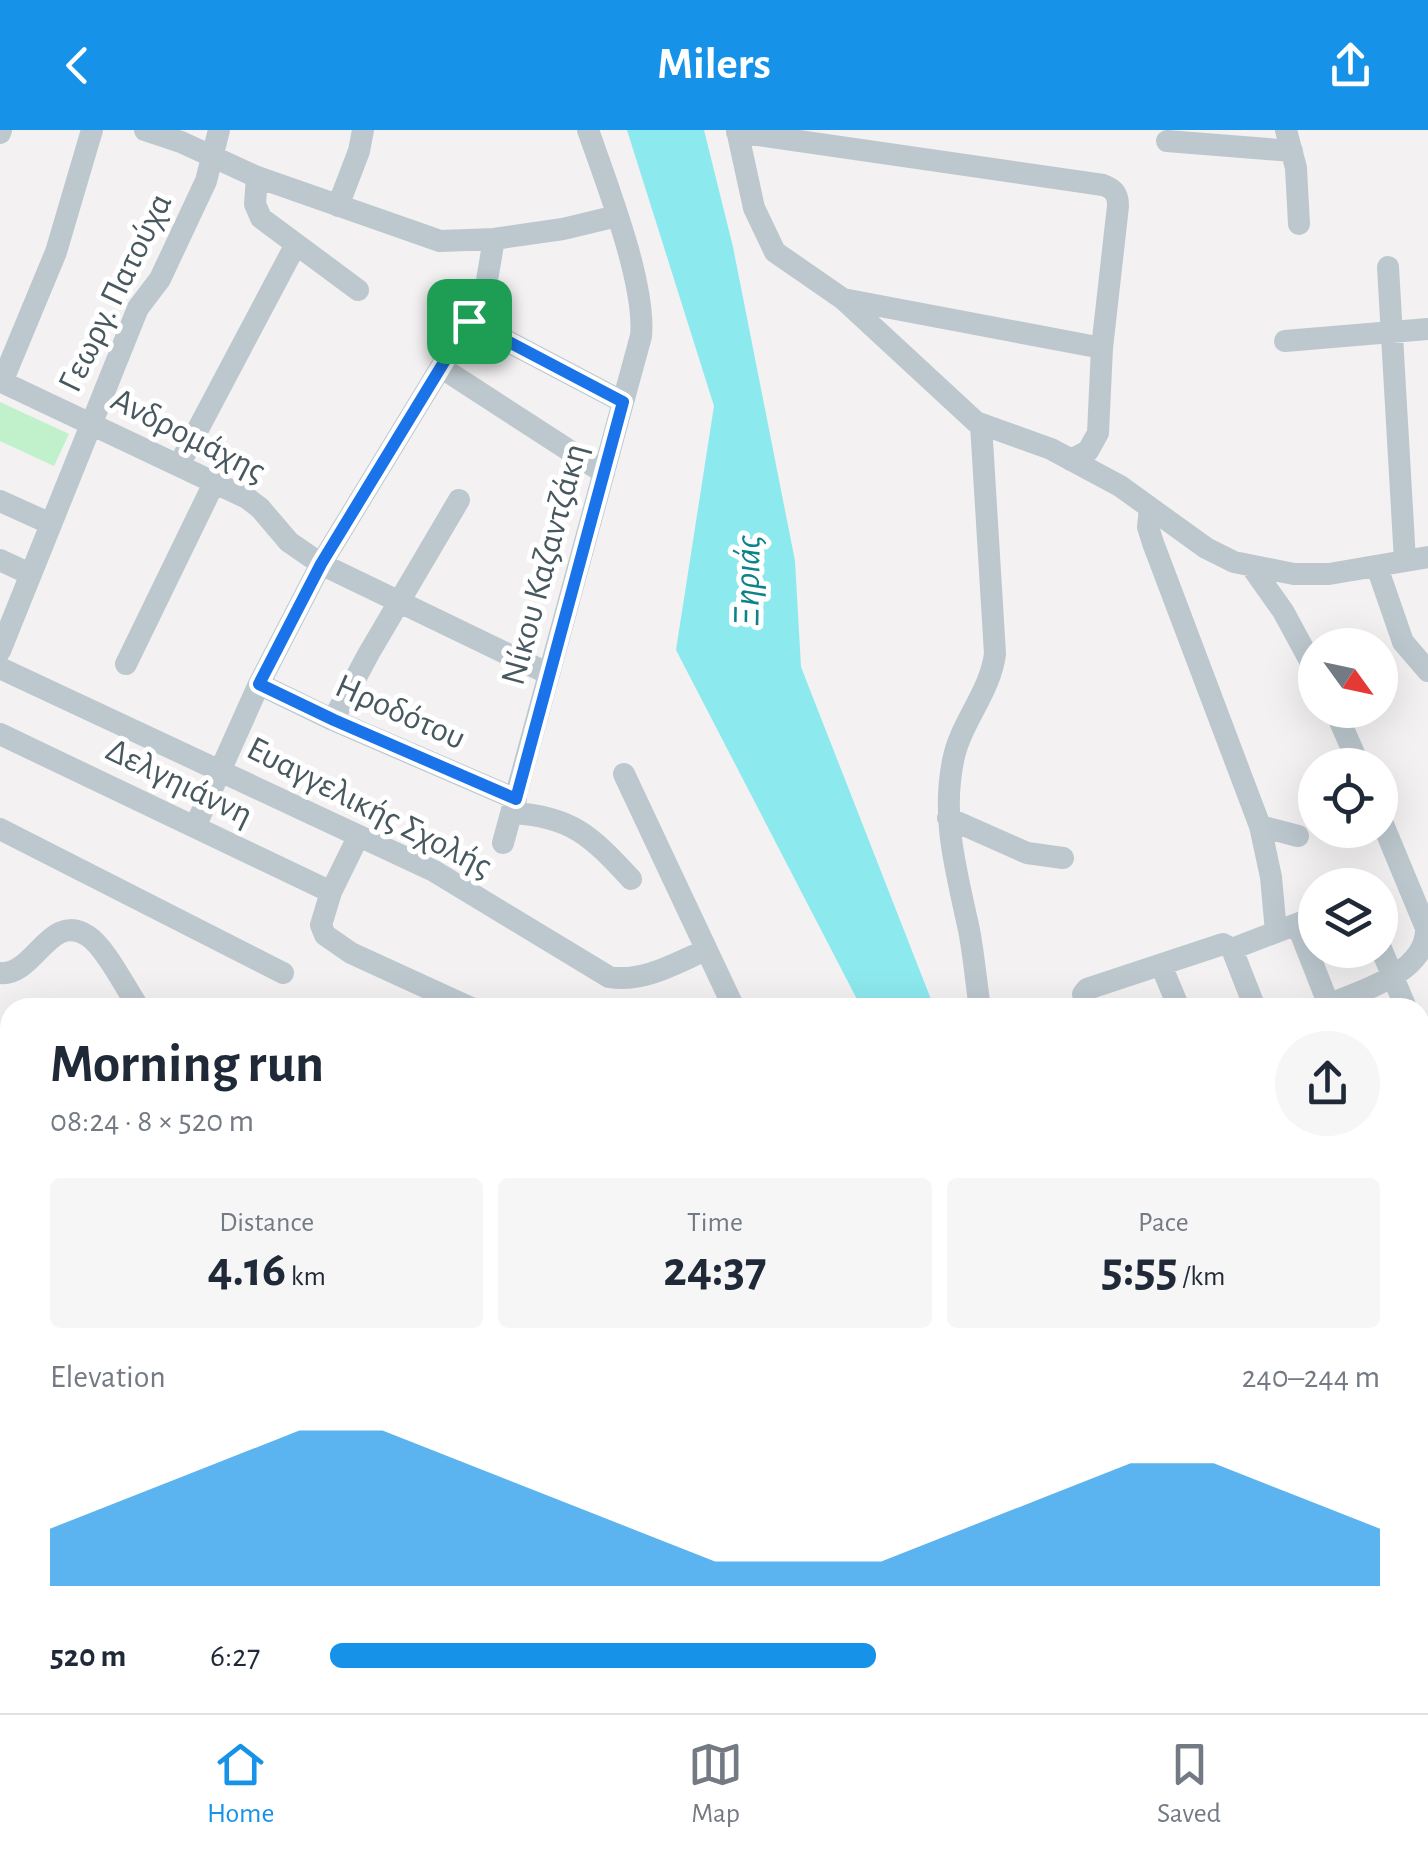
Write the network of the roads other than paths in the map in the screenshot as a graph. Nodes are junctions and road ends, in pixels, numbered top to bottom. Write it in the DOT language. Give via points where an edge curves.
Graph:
graph roads {
  1 [pos="92,130"];
  2 [pos="145,130"];
  3 [pos="219,130"];
  4 [pos="362,130"];
  5 [pos="588,130"];
  6 [pos="737,131"];
  7 [pos="1167,140"];
  8 [pos="1289,140"];
  9 [pos="215,156"];
  10 [pos="257,177"];
  11 [pos="338,206"];
  12 [pos="617,216"];
  13 [pos="1298,224"];
  14 [pos="494,239"];
  15 [pos="296,244"];
  16 [pos="1388,267"];
  17 [pos="358,290"];
  18 [pos="843,299"];
  19 [pos="469,321"];
  20 [pos="1428,329"];
  21 [pos="1391,334"];
  22 [pos="1285,341"];
  23 [pos="1102,348"];
  24 [pos="442,368"];
  25 [pos="1,381"];
  26 [pos="623,402"];
  27 [pos="90,422"];
  28 [pos="981,424"];
  29 [pos="1071,460"];
  30 [pos="179,464"];
  31 [pos="604,473"];
  32 [pos="215,480"];
  33 [pos="459,500"];
  34 [pos="0,501"];
  35 [pos="1150,508"];
  36 [pos="52,524"];
  37 [pos="1416,559"];
  38 [pos="0,560"];
  39 [pos="321,564"];
  40 [pos="1251,566"];
  41 [pos="1377,567"];
  42 [pos="30,574"];
  43 [pos="398,603"];
  44 [pos="1298,639"];
  45 [pos="0,651"];
  46 [pos="126,664"];
  47 [pos="0,668"];
  48 [pos="1428,671"];
  49 [pos="549,674"];
  50 [pos="259,684"];
  51 [pos="334,720"];
  52 [pos="0,734"];
  53 [pos="220,770"];
  54 [pos="624,774"];
  55 [pos="514,806"];
  56 [pos="948,818"];
  57 [pos="1260,826"];
  58 [pos="195,827"];
  59 [pos="0,829"];
  60 [pos="1298,836"];
  61 [pos="358,837"];
  62 [pos="502,843"];
  63 [pos="1392,848"];
  64 [pos="1064,858"];
  65 [pos="631,879"];
  66 [pos="330,892"];
  67 [pos="1296,924"];
  68 [pos="1232,949"];
  69 [pos="706,950"];
  70 [pos="1162,964"];
  71 [pos="1390,968"];
  72 [pos="0,972"];
  73 [pos="283,973"];
  74 [pos="1394,977"];
  75 [pos="132,998"];
  76 [pos="450,998"];
  77 [pos="729,998"];
  78 [pos="979,998"];
  79 [pos="1084,998"];
  80 [pos="1175,998"];
  81 [pos="1251,998"];
  82 [pos="1323,998"];
  83 [pos="1345,998"];
  84 [pos="1402,998"];
  1 -- 25 [label="street" via="52,262"];
  2 -- 9 [label="street"];
  3 -- 9 [label="street, Γεωργ. Πατούχα"];
  4 -- 11 [label="street"];
  5 -- 12 [label="street, Νίκου Καζαντζάκη"];
  6 -- 18 [label="street" via="769,243 788,264"];
  6 -- 23 [label="street" via="1113,189 1118,206"];
  7 -- 8 [label="street"];
  8 -- 13 [label="street"];
  9 -- 10 [label="street"];
  9 -- 27 [label="street, Γεωργ. Πατούχα" via="160,279 138,308"];
  10 -- 11 [label="street"];
  10 -- 15 [label="street" via="258,213"];
  11 -- 14 [label="street" via="435,240"];
  12 -- 14 [label="street"];
  12 -- 26 [label="street, Νίκου Καζαντζάκη" via="642,326"];
  14 -- 19 [label="street" via="486,286"];
  15 -- 17 [label="street"];
  15 -- 30 [label="street"];
  16 -- 21 [label="street"];
  18 -- 23 [label="street"];
  18 -- 28 [label="street"];
  19 -- 24 [label="street"];
  19 -- 26 [label="street"];
  20 -- 21 [label="street"];
  21 -- 22 [label="street"];
  21 -- 37 [label="street"];
  23 -- 29 [label="street" via="1097,439"];
  24 -- 31 [label="street"];
  24 -- 39 [label="street"];
  25 -- 27 [label="street, Ανδρομάχης"];
  26 -- 31 [label="street, Νίκου Καζαντζάκη"];
  27 -- 30 [label="street, Ανδρομάχης"];
  27 -- 36 [label="street, Γεωργ. Πατούχα"];
  28 -- 29 [label="street"];
  28 -- 56 [label="street" via="995,654 993,673 954,753"];
  29 -- 35 [label="street"];
  30 -- 32 [label="street, Ανδρομάχης"];
  31 -- 49 [label="street, Νίκου Καζαντζάκη"];
  32 -- 39 [label="street, Ανδρομάχης" via="255,502 289,542"];
  32 -- 46 [label="street"];
  33 -- 43 [label="street"];
  34 -- 36 [label="street"];
  35 -- 40 [label="street" via="1206,548"];
  35 -- 57 [label="street" via="1153,543"];
  36 -- 42 [label="street, Γεωργ. Πατούχα"];
  37 -- 41 [label="street"];
  38 -- 42 [label="street"];
  39 -- 43 [label="street, Ανδρομάχης"];
  39 -- 50 [label="street"];
  40 -- 41 [label="street" via="1294,574"];
  40 -- 44 [label="street"];
  41 -- 48 [label="street" via="1403,642"];
  42 -- 45 [label="street, Γεωργ. Πατούχα"];
  43 -- 49 [label="street, Ανδρομάχης"];
  43 -- 51 [label="street"];
  47 -- 53 [label="street, Ευαγγελικής Σχολής"];
  49 -- 55 [label="street, Νίκου Καζαντζάκη"];
  50 -- 51 [label="street, Ηροδότου"];
  50 -- 53 [label="street"];
  51 -- 55 [label="street, Ηροδότου"];
  52 -- 58 [label="street, Δελγηιάννη"];
  53 -- 58 [label="street"];
  53 -- 61 [label="street, Ευαγγελικής Σχολής"];
  54 -- 69 [label="street"];
  55 -- 62 [label="street, Νίκου Καζαντζάκη"];
  55 -- 65 [label="street, Ηροδότου" via="582,831"];
  56 -- 64 [label="street" via="1028,854"];
  56 -- 78 [label="street"];
  57 -- 60 [label="street"];
  57 -- 67 [label="street" via="1271,877"];
  58 -- 66 [label="street, Δελγηιάννη"];
  59 -- 73 [label="street"];
  61 -- 66 [label="street"];
  61 -- 69 [label="street, Ευαγγελικής Σχολής" via="434,871 609,977 653,973"];
  63 -- 74 [label="street" via="1427,934 1420,954"];
  66 -- 76 [label="street" via="321,925 332,942"];
  67 -- 68 [label="street"];
  67 -- 82 [label="street"];
  68 -- 70 [label="street" via="1223,944"];
  68 -- 81 [label="street"];
  69 -- 77 [label="street"];
  70 -- 79 [label="street" via="1087,989"];
  70 -- 80 [label="street"];
  71 -- 74 [label="street"];
  72 -- 75 [label="street" via="16,970 52,936 79,932 97,944"];
  74 -- 83 [label="street"];
  74 -- 84 [label="street"];
}
